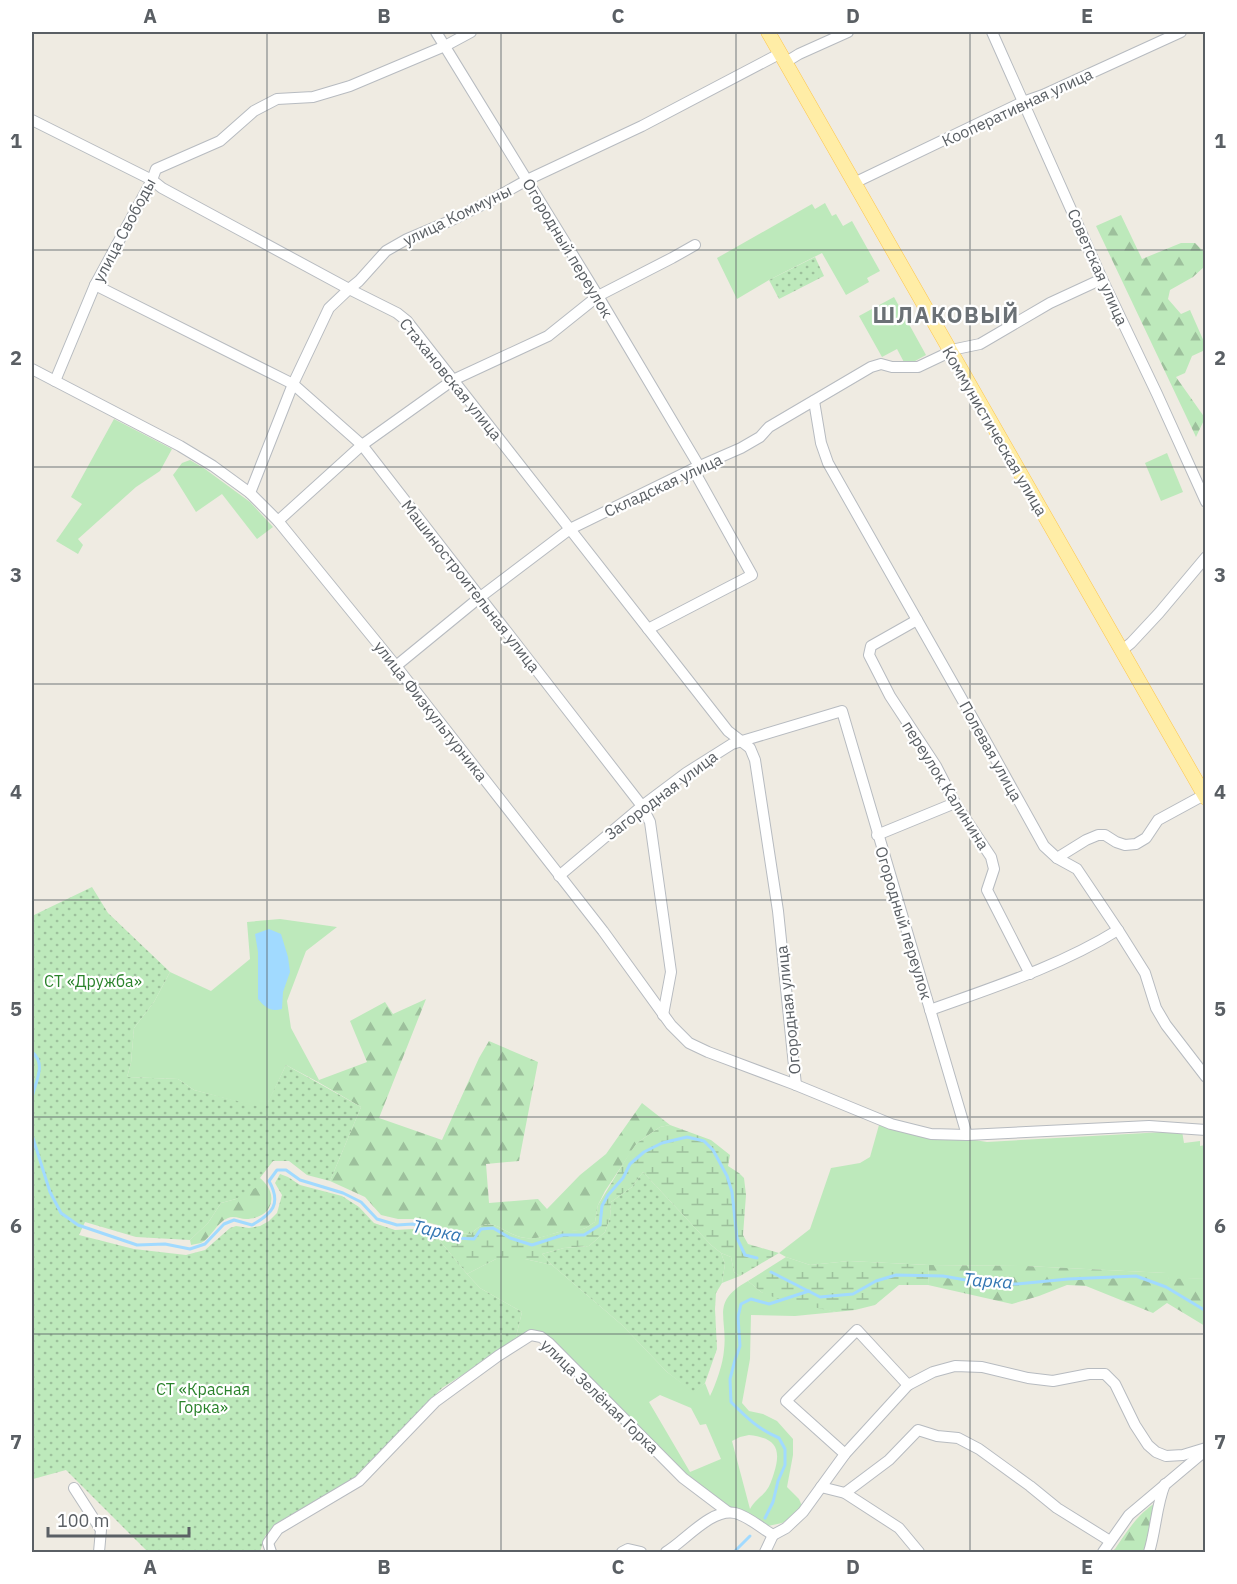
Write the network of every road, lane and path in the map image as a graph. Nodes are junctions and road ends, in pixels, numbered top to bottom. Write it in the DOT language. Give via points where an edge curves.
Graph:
graph roads {
  1 [pos="436,32"];
  2 [pos="471,32"];
  3 [pos="768,32"];
  4 [pos="848,32"];
  5 [pos="992,32"];
  6 [pos="1180,32"];
  7 [pos="445,46"];
  8 [pos="783,57"];
  9 [pos="1023,102"];
  10 [pos="32,120"];
  11 [pos="152,180"];
  12 [pos="527,180"];
  13 [pos="854,183"];
  14 [pos="695,244"];
  15 [pos="1102,279"];
  16 [pos="95,285"];
  17 [pos="349,289"];
  18 [pos="597,296"];
  19 [pos="950,352"];
  20 [pos="32,369"];
  21 [pos="453,380"];
  22 [pos="55,381"];
  23 [pos="293,384"];
  24 [pos="814,401"];
  25 [pos="362,445"];
  26 [pos="696,468"];
  27 [pos="250,493"];
  28 [pos="1206,502"];
  29 [pos="278,521"];
  30 [pos="570,529"];
  31 [pos="1206,557"];
  32 [pos="479,598"];
  33 [pos="917,620"];
  34 [pos="648,628"];
  35 [pos="1121,651"];
  36 [pos="396,666"];
  37 [pos="842,711"];
  38 [pos="739,741"];
  39 [pos="1205,797"];
  40 [pos="955,803"];
  41 [pos="642,806"];
  42 [pos="878,835"];
  43 [pos="1057,858"];
  44 [pos="559,876"];
  45 [pos="1119,930"];
  46 [pos="1030,974"];
  47 [pos="930,1010"];
  48 [pos="663,1015"];
  49 [pos="1206,1077"];
  50 [pos="796,1084"];
  51 [pos="1206,1130"];
  52 [pos="967,1135"];
  53 [pos="908,1385"];
  54 [pos="1206,1450"];
  55 [pos="845,1454"];
  56 [pos="1165,1484"];
  57 [pos="821,1487"];
  58 [pos="74,1488"];
  59 [pos="844,1493"];
  60 [pos="728,1512"];
  61 [pos="773,1534"];
  62 [pos="1110,1540"];
  63 [pos="270,1548"];
  64 [pos="99,1552"];
  65 [pos="622,1552"];
  66 [pos="641,1552"];
  67 [pos="666,1552"];
  68 [pos="765,1552"];
  69 [pos="919,1552"];
  70 [pos="1102,1552"];
  71 [pos="1149,1552"];
  1 -- 7 [label="street, Огородный переулок"];
  2 -- 7 [label="street, улица Свободы"];
  3 -- 8 [label="main road, Коммунистическая улица"];
  4 -- 8 [label="street, улица Коммуны"];
  5 -- 9 [label="street, Советская улица"];
  6 -- 9 [label="street, Кооперативная улица"];
  7 -- 11 [label="street, улица Свободы" via="350,86 313,97 277,99 254,111 220,141 156,169"];
  7 -- 12 [label="street, Огородный переулок"];
  8 -- 12 [label="street, улица Коммуны"];
  8 -- 13 [label="main road, Коммунистическая улица"];
  9 -- 13 [label="street, Кооперативная улица"];
  9 -- 15 [label="street, Советская улица"];
  10 -- 11 [label="street, Стахановская улица"];
  11 -- 16 [label="street, улица Свободы"];
  11 -- 17 [label="street, Стахановская улица"];
  12 -- 17 [label="street, улица Коммуны" via="386,251"];
  12 -- 18 [label="street, Огородный переулок"];
  13 -- 19 [label="main road, Коммунистическая улица"];
  14 -- 18 [label="street"];
  15 -- 19 [label="street, Складская улица" via="1050,303 980,344"];
  15 -- 28 [label="street, Советская улица"];
  16 -- 22 [label="street, улица Свободы"];
  16 -- 23 [label="street, Машиностроительная улица"];
  17 -- 21 [label="street, Стахановская улица" via="407,321"];
  17 -- 23 [label="street, улица Коммуны" via="328,308"];
  18 -- 21 [label="street" via="548,336"];
  18 -- 26 [label="street, Огородный переулок"];
  19 -- 24 [label="street, Складская улица" via="918,367 871,367"];
  19 -- 35 [label="main road, Коммунистическая улица"];
  20 -- 22 [label="street, улица Физкультурника"];
  21 -- 25 [label="street"];
  21 -- 30 [label="street, Стахановская улица"];
  22 -- 27 [label="street, улица Физкультурника" via="180,446"];
  23 -- 25 [label="street, Машиностроительная улица"];
  23 -- 27 [label="street, улица Коммуны"];
  24 -- 26 [label="street, Складская улица" via="769,427 760,438"];
  24 -- 33 [label="street, Полевая улица" via="828,463"];
  25 -- 29 [label="street"];
  25 -- 32 [label="street, Машиностроительная улица"];
  26 -- 30 [label="street, Складская улица"];
  26 -- 34 [label="street, Огородный переулок" via="752,575"];
  27 -- 29 [label="street, улица Физкультурника"];
  29 -- 36 [label="street, улица Физкультурника"];
  30 -- 32 [label="street, Складская улица"];
  30 -- 34 [label="street, Стахановская улица"];
  31 -- 35 [label="street" via="1160,613"];
  32 -- 36 [label="street, Складская улица"];
  32 -- 41 [label="street, Машиностроительная улица"];
  33 -- 40 [label="street, переулок Калинина" via="871,646 869,655"];
  33 -- 43 [label="street, Полевая улица" via="1044,846"];
  34 -- 38 [label="street, Стахановская улица"];
  35 -- 39 [label="main road, Коммунистическая улица"];
  36 -- 44 [label="street, улица Физкультурника"];
  37 -- 38 [label="street, Загородная улица"];
  37 -- 42 [label="street, Огородный переулок"];
  38 -- 41 [label="street, Загородная улица"];
  38 -- 50 [label="street, Огородная улица" via="750,748 757,773 778,911"];
  39 -- 43 [label="street" via="1158,820 1146,838 1136,844 1098,835"];
  40 -- 42 [label="street"];
  40 -- 46 [label="street, переулок Калинина" via="991,857 994,869 987,890"];
  41 -- 44 [label="street, Загородная улица"];
  41 -- 48 [label="street, Машиностроительная улица" via="650,822 671,972"];
  42 -- 47 [label="street, Огородный переулок"];
  43 -- 45 [label="street, Полевая улица" via="1077,869"];
  44 -- 48 [label="street, улица Физкультурника"];
  45 -- 46 [label="street"];
  45 -- 49 [label="street, Полевая улица" via="1145,973 1161,1017"];
  46 -- 47 [label="street"];
  47 -- 52 [label="street, Огородный переулок"];
  48 -- 50 [label="street, улица Физкультурника" via="688,1042"];
  50 -- 52 [label="street, Огородная улица" via="891,1124 931,1134"];
  51 -- 52 [label="street, Огородная улица" via="1149,1126"];
  53 -- 54 [label="street" via="955,1366 1053,1381 1105,1374 1156,1452 1166,1456"];
  53 -- 55 [label="street"];
  53 -- 55 [label="street" via="856,1330 786,1401"];
  54 -- 56 [label="street"];
  55 -- 57 [label="street"];
  56 -- 62 [label="street" via="1129,1515"];
  56 -- 71 [label="street"];
  57 -- 59 [label="street"];
  57 -- 61 [label="street" via="786,1528"];
  58 -- 64 [label="street" via="101,1530"];
  59 -- 62 [label="street" via="889,1460 918,1430 958,1438 979,1449 1057,1508"];
  59 -- 69 [label="street" via="899,1528"];
  60 -- 61 [label="street, улица Зелёная Горка"];
  60 -- 63 [label="street, улица Зелёная Горка" via="683,1478 549,1343 531,1335 435,1402 359,1481 279,1529"];
  60 -- 67 [label="street" via="703,1523"];
  61 -- 68 [label="street"];
  62 -- 70 [label="street"];
  65 -- 66 [label="street"];
}
